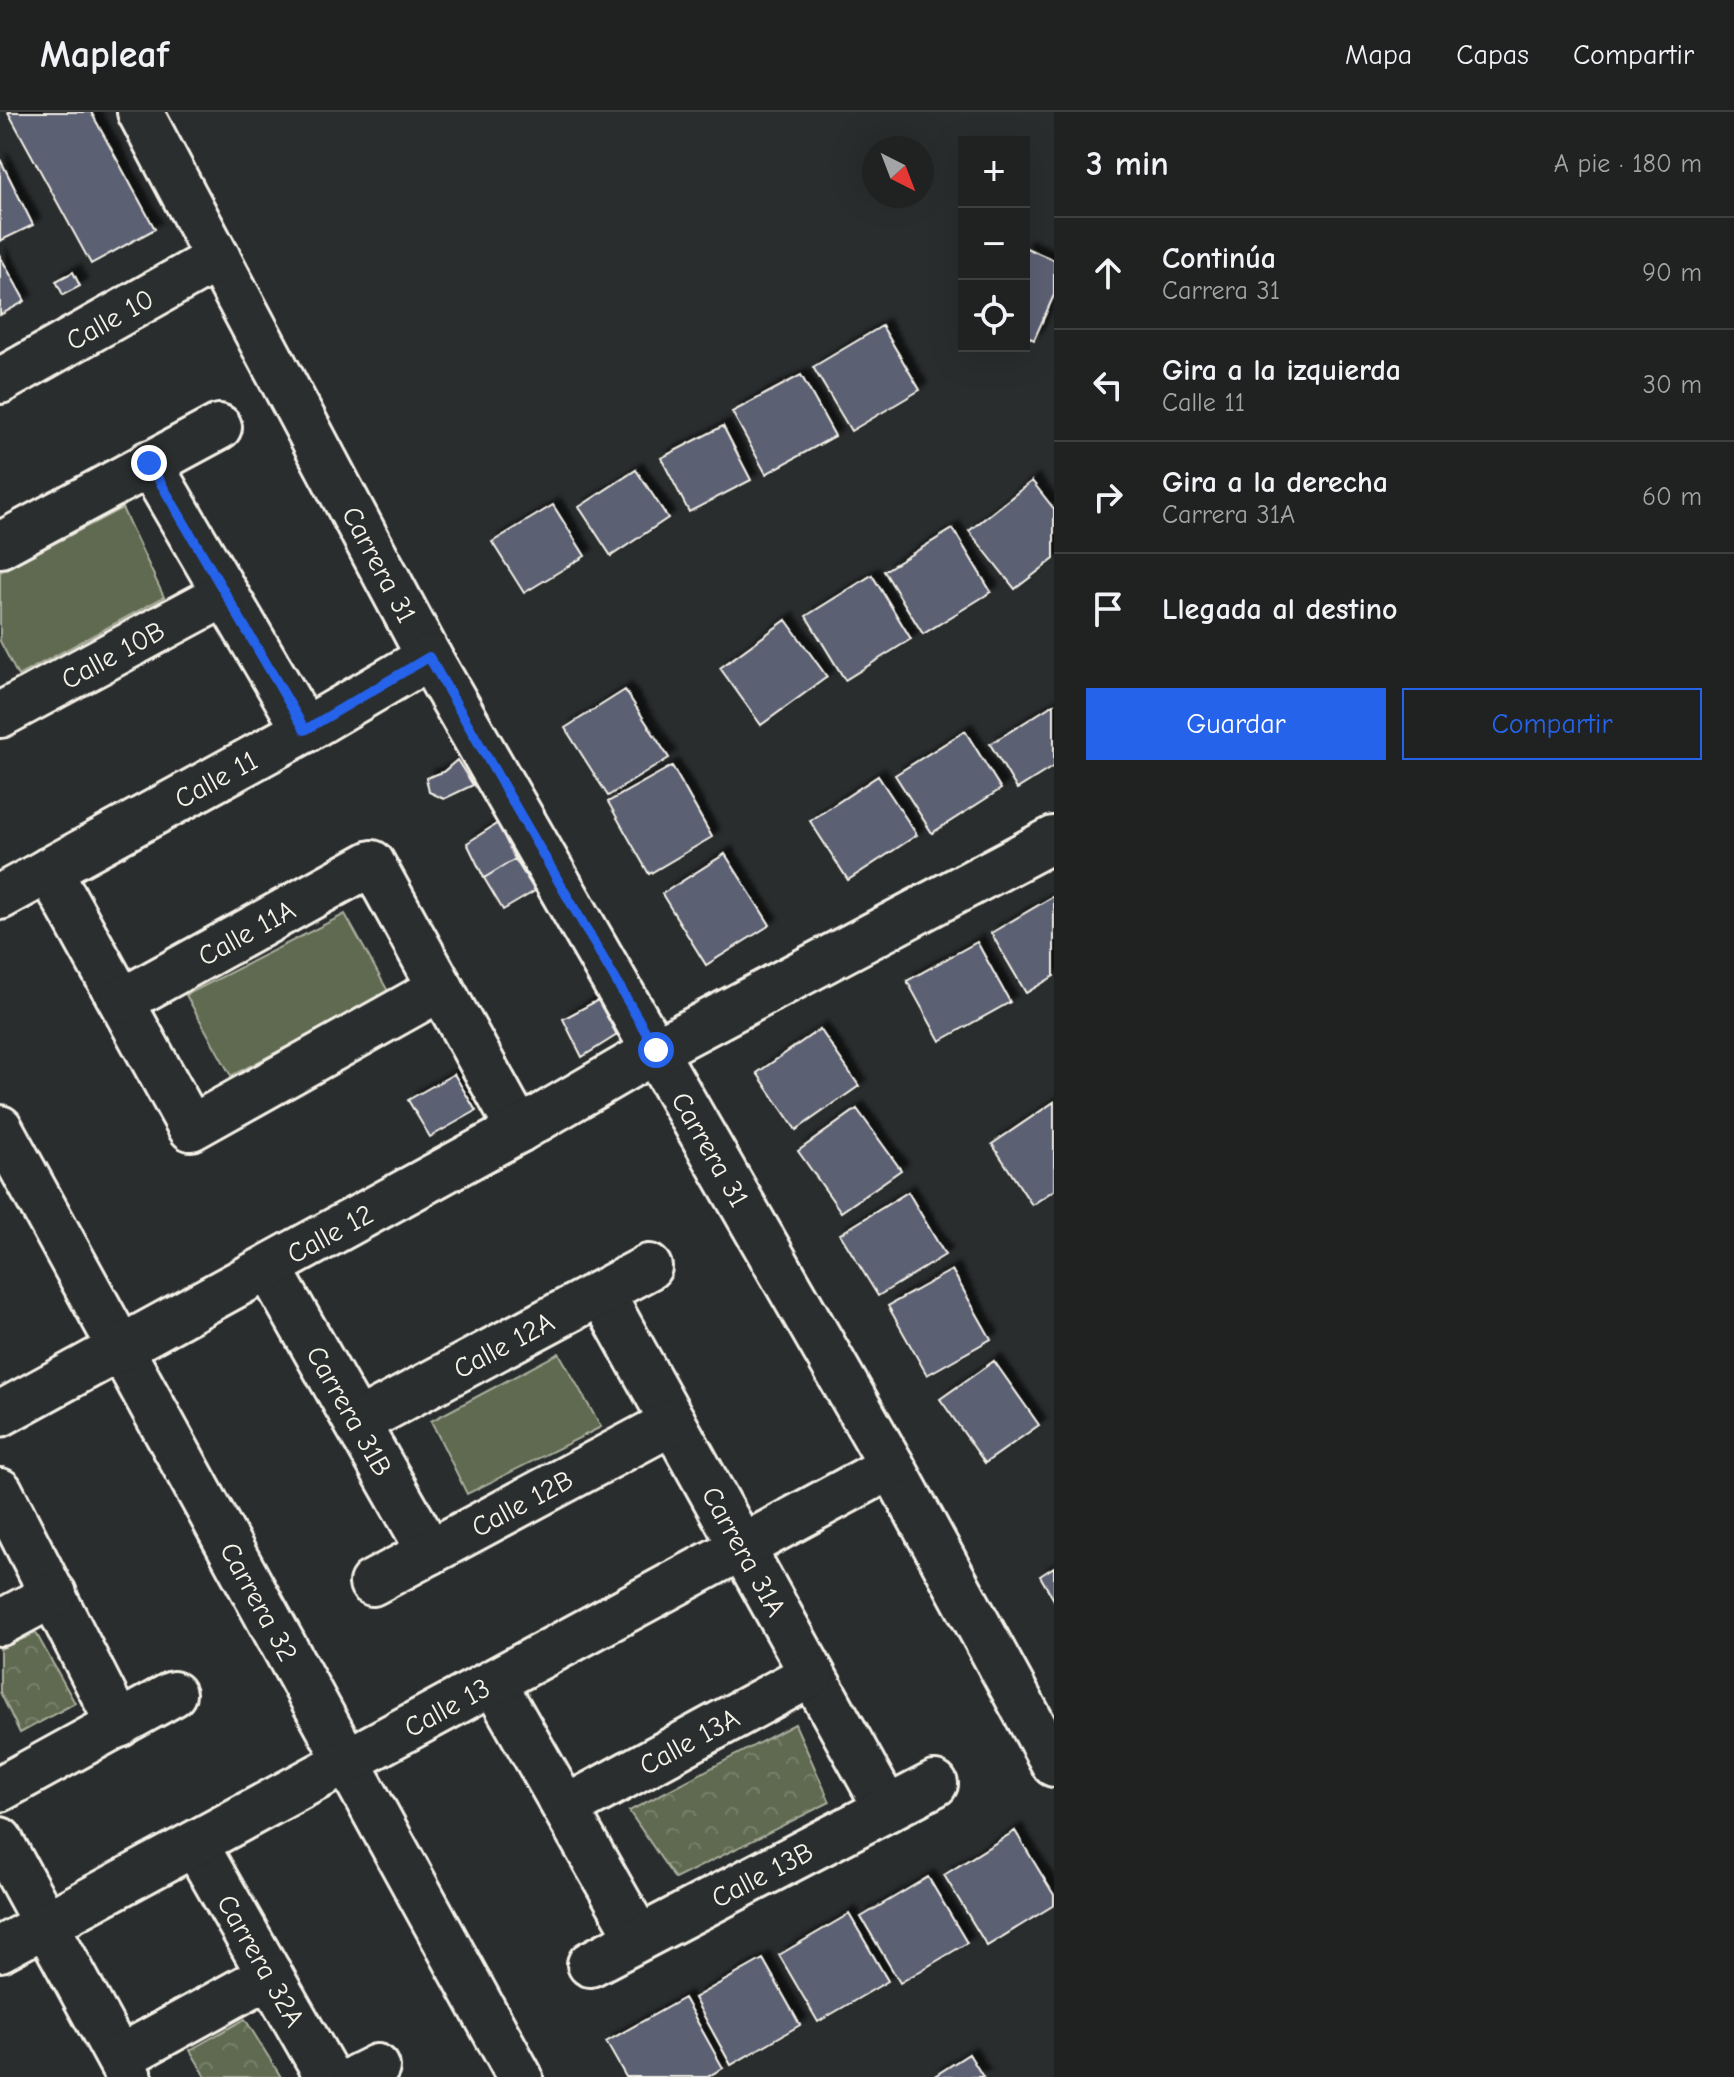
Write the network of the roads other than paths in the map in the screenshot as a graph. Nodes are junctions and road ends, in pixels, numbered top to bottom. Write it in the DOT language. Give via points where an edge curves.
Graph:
graph roads {
  1 [pos="140,112"];
  2 [pos="218,258"];
  3 [pos="0,381"];
  4 [pos="219,427"];
  5 [pos="149,463"];
  6 [pos="0,545"];
  7 [pos="225,594"];
  8 [pos="429,657"];
  9 [pos="0,715"];
  10 [pos="305,730"];
  11 [pos="1054,839"];
  12 [pos="49,870"];
  13 [pos="0,897"];
  14 [pos="441,988"];
  15 [pos="122,1001"];
  16 [pos="656,1050"];
  17 [pos="0,1128"];
  18 [pos="519,1130"];
  19 [pos="649,1267"];
  20 [pos="269,1268"];
  21 [pos="602,1294"];
  22 [pos="121,1348"];
  23 [pos="0,1414"];
  24 [pos="673,1422"];
  25 [pos="357,1423"];
  26 [pos="892,1466"];
  27 [pos="0,1491"];
  28 [pos="742,1548"];
  29 [pos="430,1552"];
  30 [pos="372,1583"];
  31 [pos="54,1594"];
  32 [pos="0,1623"];
  33 [pos="812,1674"];
  34 [pos="494,1683"];
  35 [pos="173,1694"];
  36 [pos="119,1725"];
  37 [pos="348,1762"];
  38 [pos="1054,1764"];
  39 [pos="935,1784"];
  40 [pos="0,1789"];
  41 [pos="566,1808"];
  42 [pos="887,1809"];
  43 [pos="0,1840"];
  44 [pos="195,1844"];
  45 [pos="46,1924"];
  46 [pos="639,1938"];
  47 [pos="0,1949"];
  48 [pos="590,1964"];
  49 [pos="270,1975"];
  50 [pos="124,2068"];
  51 [pos="328,2077"];
  52 [pos="520,2077"];
  1 -- 2 [label="street, Carrera 31"];
  2 -- 3 [label="street, Calle 10"];
  2 -- 8 [label="street, Carrera 31"];
  4 -- 5 [label="street"];
  5 -- 6 [label="street"];
  5 -- 7 [label="street"];
  7 -- 9 [label="street, Calle 10B"];
  7 -- 10 [label="street"];
  8 -- 10 [label="street, Calle 11"];
  8 -- 16 [label="street, Carrera 31"];
  10 -- 12 [label="street, Calle 11"];
  11 -- 16 [label="street, Calle 12"];
  12 -- 13 [label="street, Calle 11"];
  12 -- 15 [label="street"];
  14 -- 15 [label="street, Calle 11A" via="372,863"];
  14 -- 15 [label="street" via="191,1128"];
  14 -- 18 [label="street"];
  16 -- 18 [label="street, Calle 12"];
  16 -- 26 [label="street, Carrera 31"];
  17 -- 22 [label="street, Carrera 32"];
  18 -- 20 [label="street, Calle 12"];
  19 -- 21 [label="street, Calle 12A"];
  20 -- 22 [label="street, Calle 12"];
  20 -- 25 [label="street, Carrera 31B"];
  21 -- 24 [label="street, Carrera 31A"];
  21 -- 25 [label="street, Calle 12A"];
  22 -- 23 [label="street, Calle 12"];
  22 -- 37 [label="street, Carrera 32"];
  24 -- 28 [label="street, Carrera 31A"];
  24 -- 29 [label="street, Calle 12B"];
  25 -- 29 [label="street, Carrera 31B"];
  26 -- 28 [label="street, Calle 13"];
  26 -- 38 [label="street, Carrera 31" via="977,1580"];
  27 -- 31 [label="street"];
  28 -- 33 [label="street, Carrera 31A"];
  28 -- 34 [label="street, Calle 13"];
  29 -- 30 [label="street, Calle 12B"];
  31 -- 32 [label="street"];
  31 -- 36 [label="street"];
  33 -- 41 [label="street, Calle 13A"];
  33 -- 42 [label="street, Carrera 31A"];
  34 -- 37 [label="street, Calle 13"];
  34 -- 41 [label="street"];
  35 -- 36 [label="street"];
  36 -- 40 [label="street"];
  37 -- 44 [label="street, Calle 13"];
  37 -- 52 [label="street, Carrera 32"];
  39 -- 42 [label="street, Calle 13B"];
  41 -- 46 [label="street"];
  42 -- 46 [label="street, Calle 13B"];
  43 -- 45 [label="street"];
  44 -- 45 [label="street, Calle 13"];
  44 -- 49 [label="street, Carrera 32A"];
  45 -- 47 [label="street, Calle 13"];
  45 -- 50 [label="street"];
  46 -- 48 [label="street, Calle 13B"];
  49 -- 50 [label="street"];
  49 -- 51 [label="street, Carrera 32A"];
}
